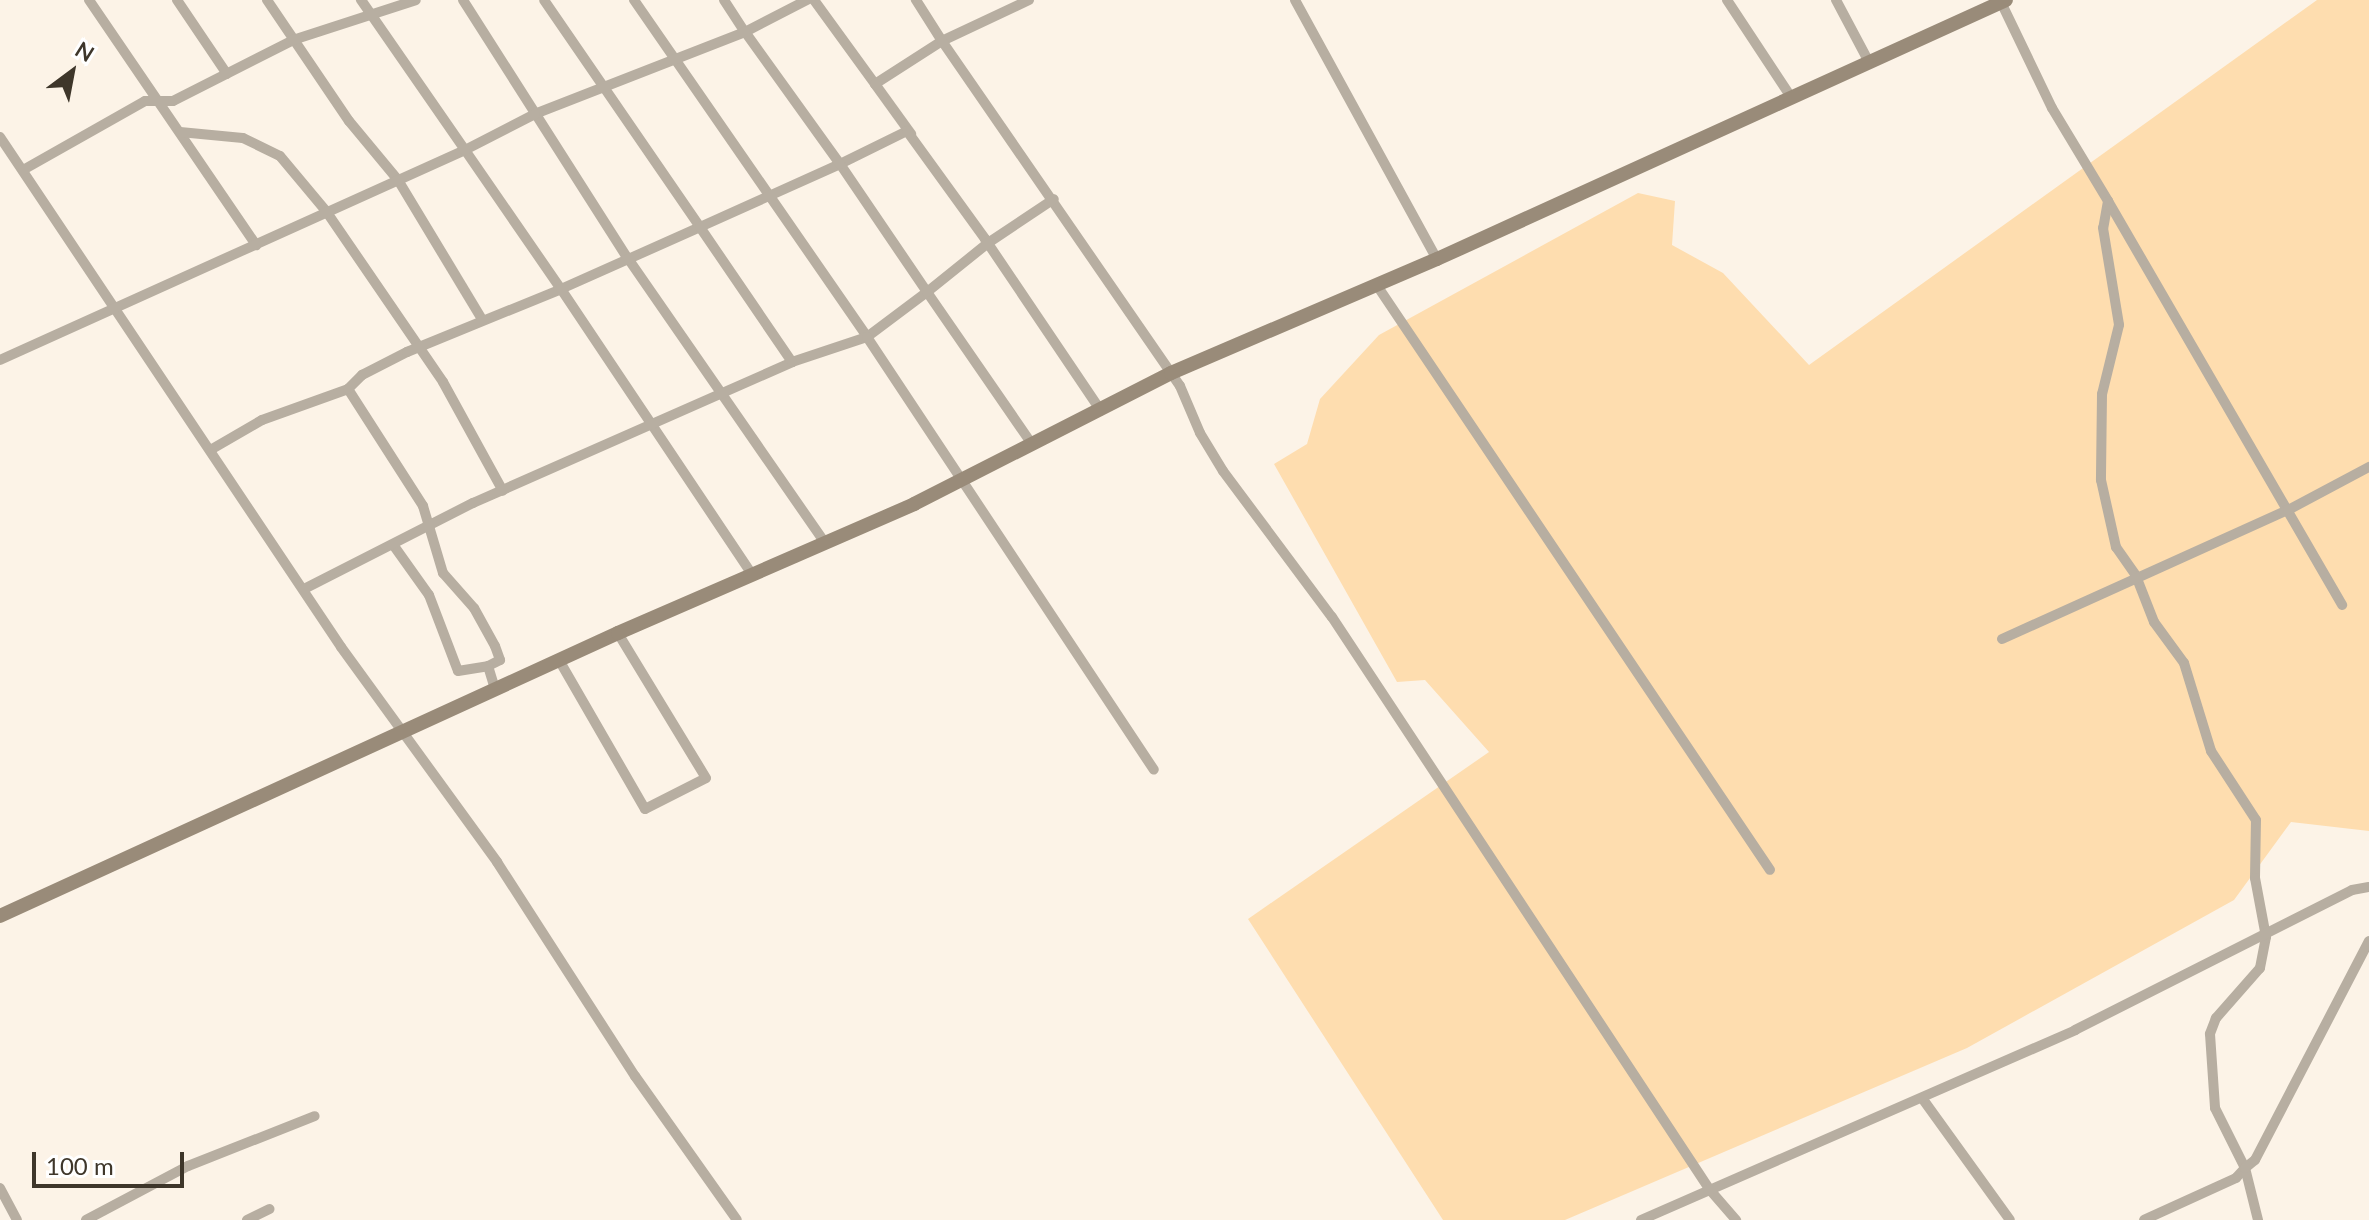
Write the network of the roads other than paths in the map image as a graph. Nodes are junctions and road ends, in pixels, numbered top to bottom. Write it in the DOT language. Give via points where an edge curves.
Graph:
graph roads {
  1 [pos="89,0"];
  2 [pos="177,0"];
  3 [pos="267,0"];
  4 [pos="361,0"];
  5 [pos="416,0"];
  6 [pos="463,0"];
  7 [pos="544,0"];
  8 [pos="634,0"];
  9 [pos="724,0"];
  10 [pos="807,0"];
  11 [pos="814,0"];
  12 [pos="916,0"];
  13 [pos="1029,0"];
  14 [pos="1295,0"];
  15 [pos="1727,0"];
  16 [pos="1836,0"];
  17 [pos="2003,1"];
  18 [pos="1006,5"];
  19 [pos="371,14"];
  20 [pos="745,32"];
  21 [pos="293,40"];
  22 [pos="942,41"];
  23 [pos="675,60"];
  24 [pos="1869,62"];
  25 [pos="227,74"];
  26 [pos="875,84"];
  27 [pos="603,90"];
  28 [pos="1791,97"];
  29 [pos="160,101"];
  30 [pos="535,114"];
  31 [pos="180,132"];
  32 [pos="0,137"];
  33 [pos="465,150"];
  34 [pos="840,164"];
  35 [pos="23,170"];
  36 [pos="398,180"];
  37 [pos="769,195"];
  38 [pos="1054,199"];
  39 [pos="2108,201"];
  40 [pos="326,211"];
  41 [pos="700,227"];
  42 [pos="988,243"];
  43 [pos="256,245"];
  44 [pos="627,257"];
  45 [pos="1437,259"];
  46 [pos="1376,284"];
  47 [pos="561,289"];
  48 [pos="927,292"];
  49 [pos="120,309"];
  50 [pos="482,319"];
  51 [pos="867,337"];
  52 [pos="418,347"];
  53 [pos="0,360"];
  54 [pos="792,362"];
  55 [pos="1171,373"];
  56 [pos="348,389"];
  57 [pos="724,391"];
  58 [pos="1101,411"];
  59 [pos="651,427"];
  60 [pos="1032,444"];
  61 [pos="212,449"];
  62 [pos="2369,467"];
  63 [pos="958,480"];
  64 [pos="503,491"];
  65 [pos="2288,510"];
  66 [pos="429,527"];
  67 [pos="824,542"];
  68 [pos="394,546"];
  69 [pos="751,573"];
  70 [pos="2136,576"];
  71 [pos="304,589"];
  72 [pos="2342,605"];
  73 [pos="618,633"];
  74 [pos="2002,639"];
  75 [pos="559,660"];
  76 [pos="488,666"];
  77 [pos="495,689"];
  78 [pos="401,733"];
  79 [pos="1154,770"];
  80 [pos="1770,870"];
  81 [pos="2369,887"];
  82 [pos="0,916"];
  83 [pos="2266,937"];
  84 [pos="2369,941"];
  85 [pos="1922,1098"];
  86 [pos="315,1116"];
  87 [pos="2245,1168"];
  88 [pos="0,1188"];
  89 [pos="1710,1190"];
  90 [pos="270,1209"];
  91 [pos="17,1220"];
  92 [pos="86,1220"];
  93 [pos="247,1220"];
  94 [pos="737,1220"];
  95 [pos="1641,1220"];
  96 [pos="1736,1220"];
  97 [pos="2010,1220"];
  98 [pos="2144,1220"];
  99 [pos="2258,1220"];
  1 -- 29 [label="street" via="142,83"];
  2 -- 25 [label="street"];
  3 -- 21 [label="street"];
  4 -- 19 [label="street"];
  5 -- 19 [label="street"];
  6 -- 30 [label="street"];
  7 -- 27 [label="street"];
  8 -- 23 [label="street"];
  9 -- 20 [label="street"];
  10 -- 20 [label="street"];
  11 -- 26 [label="street"];
  12 -- 22 [label="street"];
  13 -- 18 [label="street"];
  14 -- 45 [label="street"];
  15 -- 28 [label="street"];
  16 -- 24 [label="street"];
  17 -- 24 [label="street"];
  17 -- 39 [label="street" via="2052,108"];
  18 -- 22 [label="street"];
  19 -- 21 [label="street"];
  19 -- 33 [label="street"];
  20 -- 23 [label="street"];
  20 -- 34 [label="street"];
  21 -- 25 [label="street"];
  21 -- 36 [label="street"];
  22 -- 26 [label="street"];
  22 -- 38 [label="street"];
  23 -- 27 [label="street"];
  23 -- 37 [label="street"];
  24 -- 28 [label="street"];
  25 -- 29 [label="street" via="173,101"];
  26 -- 42 [label="street"];
  27 -- 30 [label="street"];
  27 -- 41 [label="street"];
  28 -- 45 [label="street"];
  29 -- 31 [label="street"];
  29 -- 35 [label="street" via="145,101"];
  30 -- 33 [label="street"];
  30 -- 44 [label="street"];
  31 -- 40 [label="street" via="243,138 280,156"];
  31 -- 43 [label="street"];
  32 -- 35 [label="street"];
  33 -- 36 [label="street"];
  33 -- 47 [label="street"];
  34 -- 37 [label="street"];
  34 -- 42 [label="street" via="907,131"];
  34 -- 48 [label="street"];
  35 -- 49 [label="street"];
  36 -- 40 [label="street"];
  36 -- 50 [label="street"];
  37 -- 41 [label="street"];
  37 -- 51 [label="street"];
  38 -- 42 [label="street"];
  38 -- 55 [label="street"];
  39 -- 65 [label="street"];
  39 -- 70 [label="street" via="2103,228 2119,325 2102,394 2101,480 2116,547"];
  40 -- 43 [label="street"];
  40 -- 52 [label="street"];
  41 -- 44 [label="street"];
  41 -- 54 [label="street"];
  42 -- 48 [label="street"];
  42 -- 58 [label="street"];
  43 -- 49 [label="street"];
  44 -- 47 [label="street"];
  44 -- 57 [label="street"];
  45 -- 46 [label="street"];
  46 -- 55 [label="street"];
  46 -- 80 [label="street"];
  47 -- 50 [label="street"];
  47 -- 59 [label="street"];
  48 -- 51 [label="street"];
  48 -- 60 [label="street"];
  49 -- 53 [label="street"];
  49 -- 61 [label="street"];
  50 -- 52 [label="street"];
  51 -- 54 [label="street"];
  51 -- 63 [label="street"];
  52 -- 56 [label="street" via="362,375"];
  52 -- 64 [label="street"];
  54 -- 57 [label="street"];
  55 -- 58 [label="street"];
  55 -- 89 [label="street" via="1223,471 1332,617"];
  56 -- 61 [label="street" via="262,420"];
  56 -- 66 [label="street" via="408,478"];
  57 -- 59 [label="street"];
  57 -- 67 [label="street"];
  58 -- 60 [label="street"];
  59 -- 64 [label="street"];
  59 -- 69 [label="street"];
  60 -- 63 [label="street"];
  61 -- 71 [label="street"];
  62 -- 65 [label="street"];
  63 -- 67 [label="street"];
  63 -- 79 [label="street"];
  64 -- 66 [label="street"];
  65 -- 70 [label="street"];
  65 -- 72 [label="street"];
  66 -- 68 [label="street"];
  66 -- 76 [label="street" via="443,573 474,608 495,646 500,660"];
  67 -- 69 [label="street"];
  68 -- 71 [label="street"];
  68 -- 76 [label="street" via="429,595 458,671"];
  69 -- 73 [label="street"];
  70 -- 74 [label="street"];
  70 -- 83 [label="street" via="2154,622 2184,663 2211,751 2256,820 2255,878"];
  71 -- 78 [label="street"];
  73 -- 75 [label="street"];
  73 -- 75 [label="street" via="706,778 645,809"];
  75 -- 77 [label="street"];
  76 -- 77 [label="street"];
  77 -- 78 [label="street"];
  78 -- 82 [label="street"];
  78 -- 94 [label="street" via="497,862 635,1076"];
  81 -- 83 [label="street" via="2352,890"];
  83 -- 85 [label="street"];
  83 -- 87 [label="street" via="2260,968 2216,1018 2210,1034 2215,1108"];
  84 -- 87 [label="street" via="2255,1160"];
  85 -- 89 [label="street"];
  85 -- 97 [label="street"];
  86 -- 92 [label="street" via="188,1166"];
  87 -- 98 [label="street" via="2236,1178"];
  87 -- 99 [label="street"];
  88 -- 91 [label="street"];
  89 -- 95 [label="street"];
  89 -- 96 [label="street"];
  90 -- 93 [label="street"];
}
